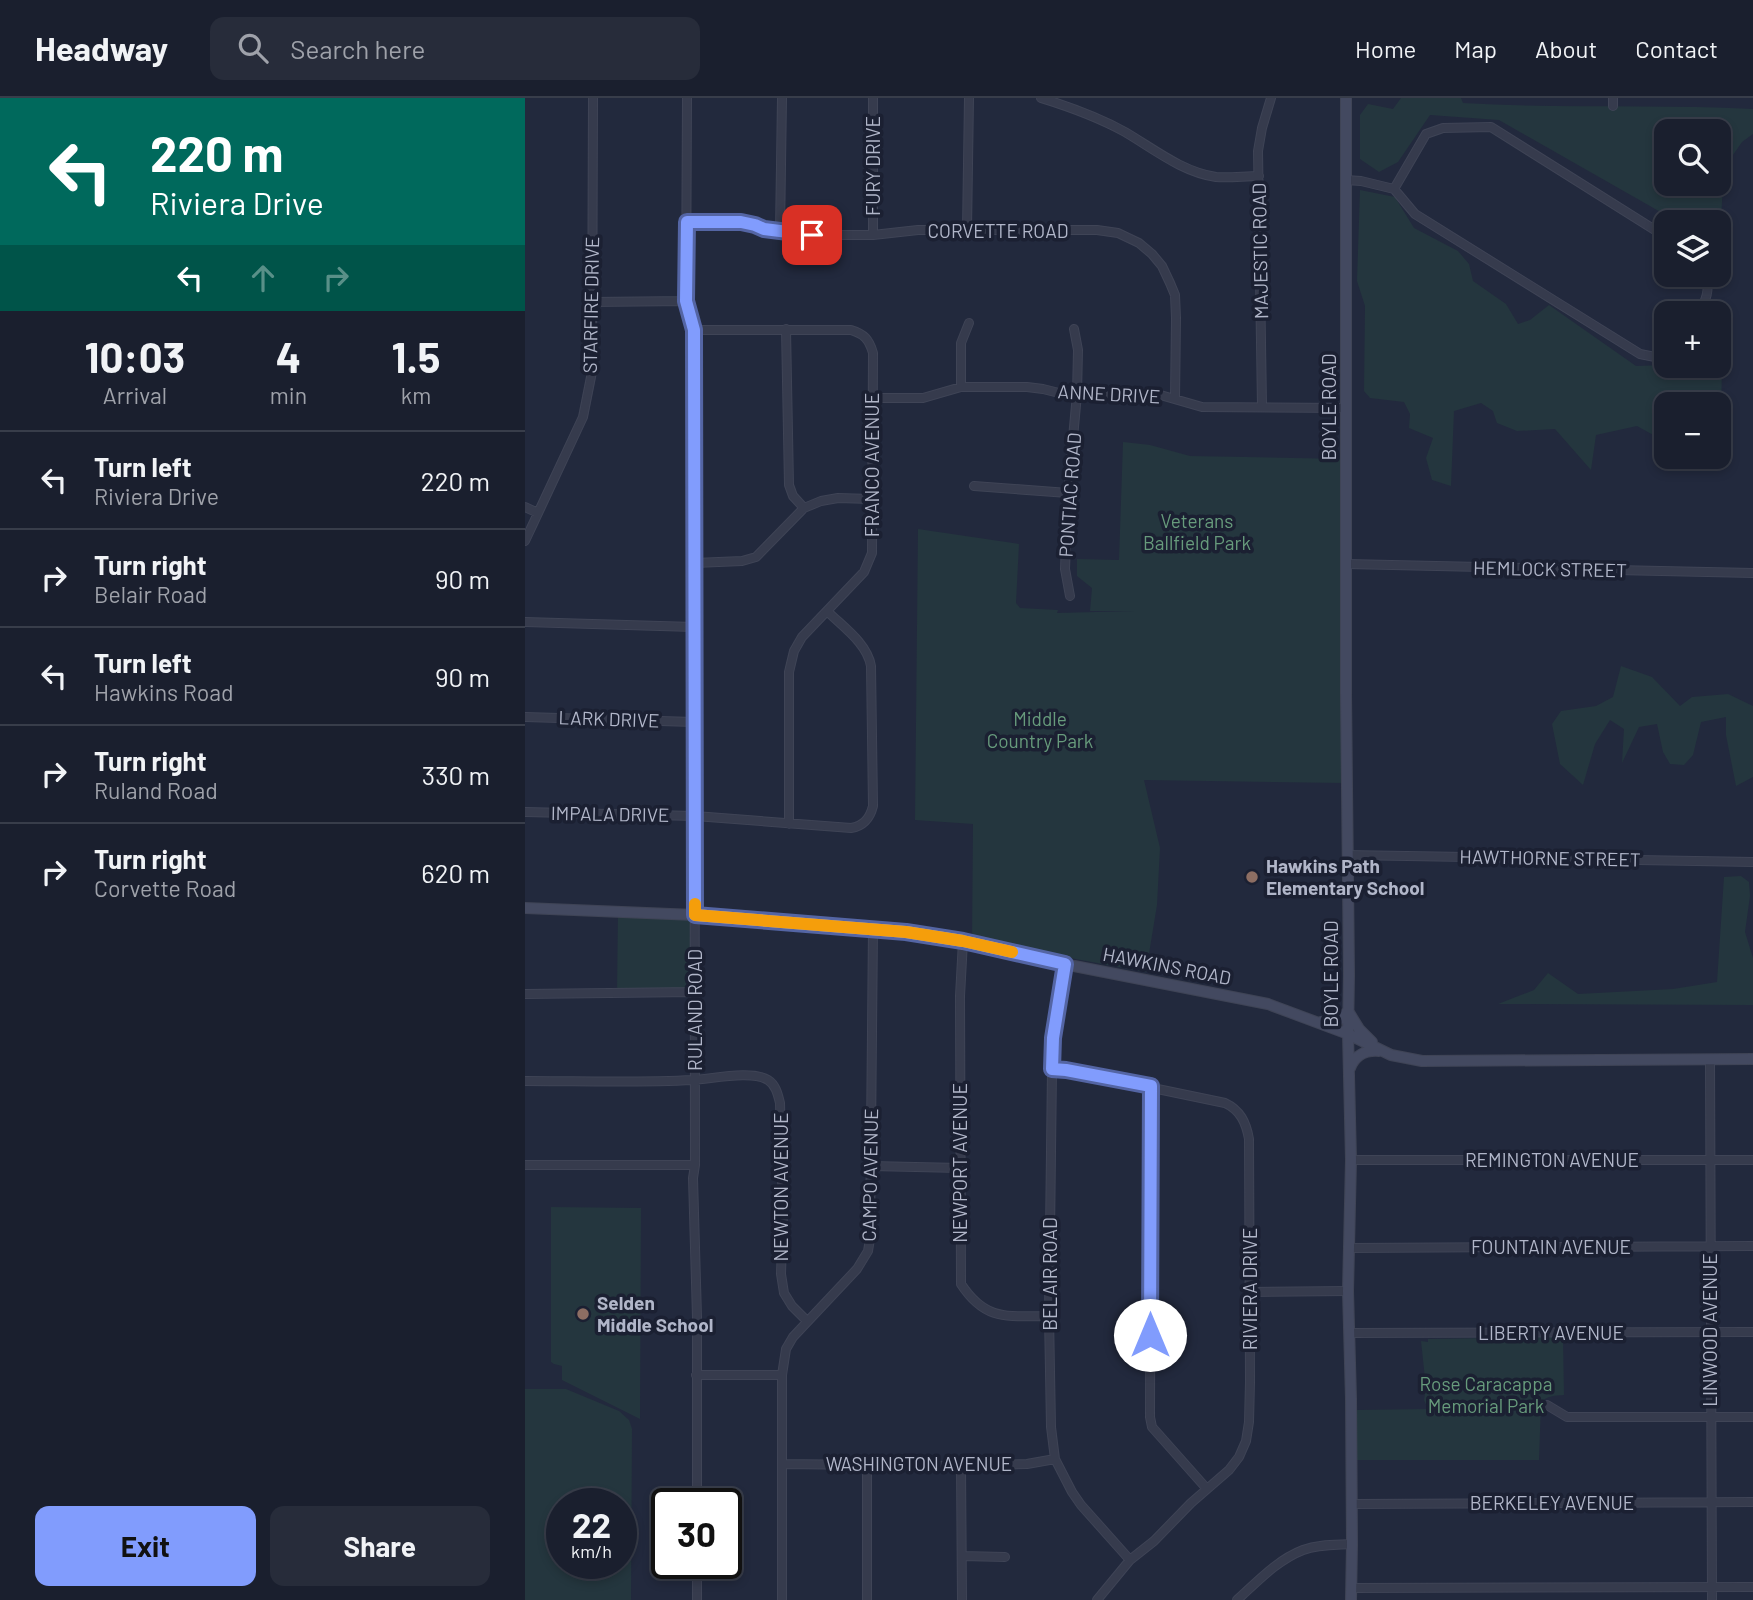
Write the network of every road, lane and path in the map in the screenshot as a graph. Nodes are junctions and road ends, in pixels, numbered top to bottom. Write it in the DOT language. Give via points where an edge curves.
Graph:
graph roads {
  1 [pos="593,98"];
  2 [pos="687,98"];
  3 [pos="782,98"];
  4 [pos="873,98"];
  5 [pos="969,98"];
  6 [pos="1041,98"];
  7 [pos="1271,98"];
  8 [pos="1346,98"];
  9 [pos="1259,176"];
  10 [pos="1346,180"];
  11 [pos="1394,190"];
  12 [pos="687,222"];
  13 [pos="1654,229"];
  14 [pos="967,230"];
  15 [pos="780,232"];
  16 [pos="873,234"];
  17 [pos="686,301"];
  18 [pos="593,302"];
  19 [pos="969,323"];
  20 [pos="786,329"];
  21 [pos="1074,329"];
  22 [pos="694,330"];
  23 [pos="1654,357"];
  24 [pos="961,387"];
  25 [pos="1077,394"];
  26 [pos="873,398"];
  27 [pos="1175,399"];
  28 [pos="1262,406"];
  29 [pos="1346,408"];
  30 [pos="974,486"];
  31 [pos="1069,493"];
  32 [pos="871,499"];
  33 [pos="525,507"];
  34 [pos="804,508"];
  35 [pos="538,513"];
  36 [pos="525,541"];
  37 [pos="695,563"];
  38 [pos="1347,565"];
  39 [pos="1753,573"];
  40 [pos="1070,596"];
  41 [pos="827,611"];
  42 [pos="525,622"];
  43 [pos="694,627"];
  44 [pos="525,717"];
  45 [pos="694,722"];
  46 [pos="525,812"];
  47 [pos="695,816"];
  48 [pos="789,824"];
  49 [pos="1347,855"];
  50 [pos="1753,862"];
  51 [pos="525,908"];
  52 [pos="695,915"];
  53 [pos="873,928"];
  54 [pos="963,941"];
  55 [pos="1065,964"];
  56 [pos="694,992"];
  57 [pos="525,994"];
  58 [pos="1348,1011"];
  59 [pos="1317,1022"];
  60 [pos="1348,1034"];
  61 [pos="1382,1051"];
  62 [pos="1710,1059"];
  63 [pos="1753,1059"];
  64 [pos="1052,1069"];
  65 [pos="1349,1070"];
  66 [pos="695,1080"];
  67 [pos="525,1081"];
  68 [pos="1151,1086"];
  69 [pos="1351,1160"];
  70 [pos="1710,1160"];
  71 [pos="1753,1160"];
  72 [pos="695,1165"];
  73 [pos="525,1166"];
  74 [pos="871,1166"];
  75 [pos="960,1168"];
  76 [pos="1710,1246"];
  77 [pos="1753,1246"];
  78 [pos="1349,1248"];
  79 [pos="1348,1291"];
  80 [pos="1250,1292"];
  81 [pos="1049,1316"];
  82 [pos="807,1321"];
  83 [pos="1710,1332"];
  84 [pos="1753,1332"];
  85 [pos="1349,1333"];
  86 [pos="696,1375"];
  87 [pos="782,1375"];
  88 [pos="1547,1405"];
  89 [pos="1710,1417"];
  90 [pos="1753,1417"];
  91 [pos="1055,1459"];
  92 [pos="782,1464"];
  93 [pos="867,1466"];
  94 [pos="961,1466"];
  95 [pos="697,1488"];
  96 [pos="1207,1489"];
  97 [pos="1711,1502"];
  98 [pos="1753,1502"];
  99 [pos="1352,1504"];
  100 [pos="1352,1544"];
  101 [pos="962,1556"];
  102 [pos="1005,1557"];
  103 [pos="1131,1560"];
  104 [pos="697,1579"];
  105 [pos="1710,1587"];
  106 [pos="1753,1587"];
  107 [pos="1352,1588"];
  108 [pos="697,1600"];
  109 [pos="782,1600"];
  110 [pos="867,1600"];
  111 [pos="962,1600"];
  112 [pos="1097,1600"];
  113 [pos="1237,1600"];
  114 [pos="1351,1600"];
  115 [pos="1712,1600"];
  1 -- 18 [label="street, STARFIRE DRIVE"];
  2 -- 12 [label="street, RULAND ROAD"];
  3 -- 15 [label="street"];
  4 -- 16 [label="street, FURY DRIVE"];
  5 -- 14 [label="street"];
  6 -- 9 [label="street" via="1097,118 1199,173"];
  7 -- 9 [label="street, MAJESTIC ROAD" via="1258,150"];
  8 -- 10 [label="street, BOYLE ROAD"];
  9 -- 28 [label="street, MAJESTIC ROAD"];
  10 -- 11 [label="street"];
  10 -- 29 [label="street, BOYLE ROAD"];
  11 -- 13 [label="street" via="1426,134 1443,128 1491,127"];
  11 -- 23 [label="street" via="1415,214 1640,354"];
  12 -- 15 [label="street, CORVETTE ROAD" via="741,222"];
  12 -- 17 [label="street, RULAND ROAD"];
  14 -- 16 [label="street, CORVETTE ROAD"];
  14 -- 27 [label="street, CORVETTE ROAD" via="1097,230 1139,243 1162,266 1175,295"];
  15 -- 16 [label="street, CORVETTE ROAD"];
  17 -- 18 [label="street"];
  17 -- 22 [label="street, RULAND ROAD"];
  18 -- 35 [label="street, STARFIRE DRIVE" via="592,372 583,417"];
  19 -- 24 [label="street" via="961,343"];
  20 -- 22 [label="street, FRANCO AVENUE"];
  20 -- 26 [label="street, FRANCO AVENUE" via="861,333 873,353"];
  20 -- 34 [label="street" via="789,485"];
  21 -- 25 [label="street, PONTIAC ROAD"];
  22 -- 37 [label="street, RULAND ROAD"];
  24 -- 25 [label="street, ANNE DRIVE" via="1027,387"];
  24 -- 26 [label="street, ANNE DRIVE" via="923,398"];
  25 -- 27 [label="street, ANNE DRIVE" via="1147,393"];
  25 -- 31 [label="street, PONTIAC ROAD"];
  26 -- 32 [label="street, FRANCO AVENUE"];
  27 -- 28 [label="street, ANNE DRIVE" via="1202,407"];
  28 -- 29 [label="street, ANNE DRIVE"];
  29 -- 38 [label="street, BOYLE ROAD"];
  30 -- 31 [label="street"];
  31 -- 40 [label="street, PONTIAC ROAD" via="1065,569"];
  32 -- 34 [label="street" via="821,500"];
  32 -- 41 [label="street, FRANCO AVENUE" via="869,562"];
  33 -- 35 [label="street"];
  34 -- 37 [label="street" via="756,557"];
  35 -- 36 [label="street, STARFIRE DRIVE"];
  37 -- 43 [label="street, RULAND ROAD"];
  38 -- 39 [label="street, HEMLOCK STREET"];
  38 -- 49 [label="street, BOYLE ROAD"];
  41 -- 48 [label="street, FRANCO AVENUE" via="802,637 789,672"];
  41 -- 48 [label="street, IMPALA DRIVE" via="870,656 873,806 870,817 859,827"];
  42 -- 43 [label="street"];
  43 -- 45 [label="street, RULAND ROAD"];
  44 -- 45 [label="street, LARK DRIVE"];
  45 -- 47 [label="street, RULAND ROAD"];
  46 -- 47 [label="street, IMPALA DRIVE"];
  47 -- 48 [label="street, IMPALA DRIVE"];
  47 -- 52 [label="street, RULAND ROAD"];
  49 -- 50 [label="street, HAWTHORNE STREET"];
  49 -- 58 [label="street, BOYLE ROAD"];
  51 -- 52 [label="street, HAWKINS ROAD"];
  52 -- 53 [label="street, HAWKINS ROAD"];
  52 -- 56 [label="street, RULAND ROAD"];
  53 -- 54 [label="street, HAWKINS ROAD"];
  53 -- 74 [label="street, CAMPO AVENUE"];
  54 -- 55 [label="street, HAWKINS ROAD"];
  54 -- 75 [label="street, NEWPORT AVENUE"];
  55 -- 59 [label="street, HAWKINS ROAD" via="1268,1004"];
  55 -- 64 [label="street, BELAIR ROAD"];
  56 -- 57 [label="street"];
  56 -- 66 [label="street, RULAND ROAD"];
  58 -- 59 [label="street" via="1339,1020"];
  58 -- 60 [label="street, BOYLE ROAD"];
  58 -- 61 [label="street"];
  59 -- 60 [label="street, HAWKINS ROAD"];
  60 -- 61 [label="street, HAWKINS ROAD"];
  60 -- 65 [label="street, BOYLE ROAD"];
  61 -- 62 [label="street, HAWKINS ROAD" via="1422,1061"];
  61 -- 65 [label="street" via="1364,1052"];
  62 -- 63 [label="street, HAWKINS ROAD"];
  62 -- 70 [label="street, LINWOOD AVENUE"];
  64 -- 68 [label="street, RIVIERA DRIVE"];
  64 -- 81 [label="street, BELAIR ROAD"];
  65 -- 69 [label="street, BOYLE ROAD"];
  66 -- 67 [label="street"];
  66 -- 72 [label="street, RULAND ROAD"];
  66 -- 82 [label="street, NEWTON AVENUE" via="758,1077 770,1081 777,1091 781,1274 784,1293"];
  68 -- 80 [label="street, RIVIERA DRIVE" via="1225,1103 1244,1119 1249,1139"];
  68 -- 96 [label="street" via="1150,1417 1152,1427"];
  69 -- 70 [label="street, REMINGTON AVENUE"];
  69 -- 78 [label="street, BOYLE ROAD"];
  70 -- 71 [label="street, REMINGTON AVENUE"];
  70 -- 76 [label="street, LINWOOD AVENUE"];
  72 -- 73 [label="street"];
  72 -- 86 [label="street, RULAND ROAD"];
  74 -- 75 [label="street"];
  74 -- 82 [label="street, CAMPO AVENUE" via="868,1251 857,1269"];
  75 -- 81 [label="street, NEWPORT AVENUE" via="961,1284 988,1311 1006,1316"];
  76 -- 77 [label="street, FOUNTAIN AVENUE"];
  76 -- 78 [label="street, FOUNTAIN AVENUE"];
  76 -- 83 [label="street, LINWOOD AVENUE"];
  78 -- 79 [label="street, BOYLE ROAD"];
  79 -- 80 [label="street"];
  79 -- 85 [label="street, BOYLE ROAD"];
  80 -- 96 [label="street, RIVIERA DRIVE" via="1246,1441 1234,1464"];
  81 -- 91 [label="street, BELAIR ROAD"];
  82 -- 87 [label="street, CAMPO AVENUE" via="786,1349"];
  83 -- 84 [label="street, LIBERTY AVENUE"];
  83 -- 85 [label="street, LIBERTY AVENUE"];
  83 -- 89 [label="street, LINWOOD AVENUE"];
  85 -- 99 [label="street, BOYLE ROAD"];
  86 -- 87 [label="street"];
  86 -- 95 [label="street, RULAND ROAD"];
  87 -- 92 [label="street, CAMPO AVENUE"];
  88 -- 89 [label="street" via="1567,1417"];
  89 -- 90 [label="street"];
  89 -- 97 [label="street, LINWOOD AVENUE"];
  91 -- 94 [label="street, WASHINGTON AVENUE"];
  91 -- 103 [label="street, BELAIR ROAD" via="1081,1504"];
  92 -- 93 [label="street, WASHINGTON AVENUE"];
  92 -- 109 [label="street, CAMPO AVENUE"];
  93 -- 94 [label="street, WASHINGTON AVENUE"];
  93 -- 110 [label="street"];
  94 -- 101 [label="street"];
  96 -- 103 [label="street, RIVIERA DRIVE"];
  97 -- 98 [label="street, BERKELEY AVENUE"];
  97 -- 99 [label="street, BERKELEY AVENUE"];
  97 -- 105 [label="street, LINWOOD AVENUE"];
  99 -- 100 [label="street, BOYLE ROAD"];
  100 -- 107 [label="street, BOYLE ROAD"];
  100 -- 113 [label="street" via="1304,1549 1274,1567"];
  101 -- 102 [label="street"];
  101 -- 111 [label="street"];
  103 -- 112 [label="street, RIVIERA DRIVE"];
  104 -- 108 [label="street"];
  105 -- 106 [label="street"];
  105 -- 107 [label="street"];
  105 -- 115 [label="street, LINWOOD AVENUE"];
  107 -- 114 [label="street, BOYLE ROAD"];
}
